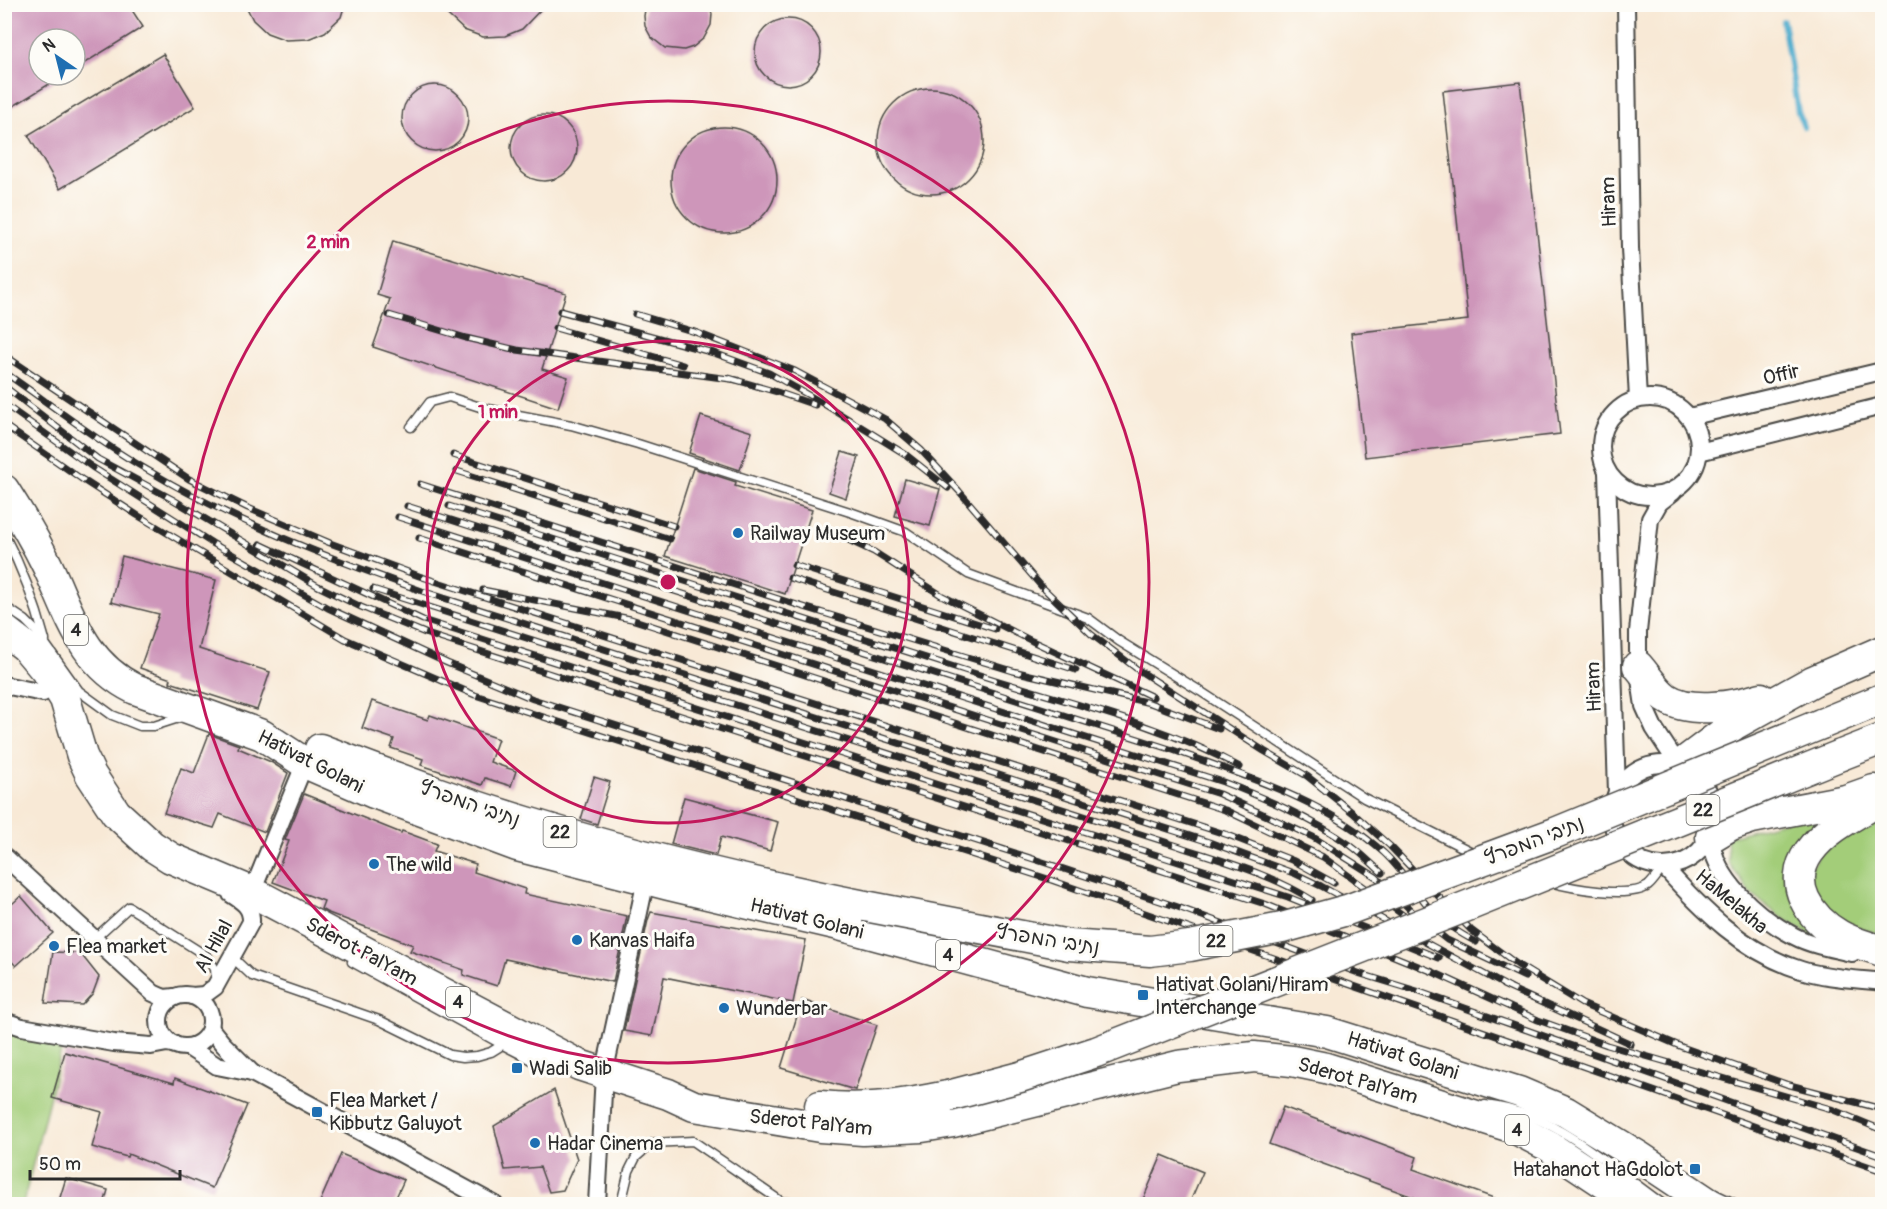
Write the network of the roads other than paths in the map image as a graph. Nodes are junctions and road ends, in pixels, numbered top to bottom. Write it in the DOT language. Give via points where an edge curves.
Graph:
graph roads {
  1 [pos="1626,4"];
  2 [pos="1882,371"];
  3 [pos="1638,399"];
  4 [pos="1882,406"];
  5 [pos="1689,417"];
  6 [pos="411,427"];
  7 [pos="1699,452"];
  8 [pos="1607,472"];
  9 [pos="1678,488"];
  10 [pos="4,490"];
  11 [pos="4,534"];
  12 [pos="4,606"];
  13 [pos="4,630"];
  14 [pos="46,645"];
  15 [pos="1882,651"];
  16 [pos="1638,666"];
  17 [pos="1813,681"];
  18 [pos="4,685"];
  19 [pos="54,696"];
  20 [pos="1882,699"];
  21 [pos="203,712"];
  22 [pos="262,735"];
  23 [pos="1882,739"];
  24 [pos="305,763"];
  25 [pos="1678,766"];
  26 [pos="1882,787"];
  27 [pos="1617,793"];
  28 [pos="1882,799"];
  29 [pos="1711,837"];
  30 [pos="6,858"];
  31 [pos="1492,863"];
  32 [pos="1664,867"];
  33 [pos="1521,875"];
  34 [pos="638,877"];
  35 [pos="250,901"];
  36 [pos="95,938"];
  37 [pos="1882,951"];
  38 [pos="232,956"];
  39 [pos="1882,958"];
  40 [pos="348,959"];
  41 [pos="1882,982"];
  42 [pos="215,987"];
  43 [pos="184,997"];
  44 [pos="4,1021"];
  45 [pos="210,1028"];
  46 [pos="510,1039"];
  47 [pos="180,1046"];
  48 [pos="252,1073"];
  49 [pos="604,1074"];
  50 [pos="668,1094"];
  51 [pos="1440,1103"];
  52 [pos="1707,1194"];
  53 [pos="1625,1202"];
  54 [pos="494,1204"];
  55 [pos="597,1204"];
  56 [pos="621,1204"];
  57 [pos="821,1204"];
  58 [pos="1663,1204"];
  59 [pos="1736,1204"];
  1 -- 3 [label="street, Hiram"];
  2 -- 5 [label="street, Offir"];
  3 -- 5 [label="street" via="1666,400"];
  3 -- 8 [label="street" via="1612,415 1605,428 1601,450"];
  4 -- 7 [label="street"];
  5 -- 7 [label="street" via="1696,428"];
  6 -- 31 [label="lane" via="430,402 449,397 638,444 906,532 968,574 1088,618 1364,798"];
  7 -- 9 [label="street" via="1696,466"];
  8 -- 9 [label="street" via="1624,488 1647,496"];
  8 -- 27 [label="street, Hiram"];
  9 -- 16 [label="street" via="1659,503 1650,519"];
  10 -- 21 [label="highway, Hativat Golani / 4" via="32,533 83,643 105,670 135,689"];
  11 -- 14 [label="lane" via="32,595"];
  12 -- 14 [label="lane" via="25,620"];
  13 -- 19 [label="highway, Sderot PalYam / 4" via="52,678"];
  14 -- 19 [label="lane"];
  14 -- 21 [label="lane" via="79,691 119,718 140,726 154,726"];
  15 -- 17 [label="highway"];
  16 -- 17 [label="highway" via="1666,698 1687,706 1723,707"];
  16 -- 25 [label="street" via="1644,706"];
  17 -- 25 [label="highway" via="1736,724"];
  18 -- 19 [label="street"];
  19 -- 35 [label="highway, Sderot PalYam / 4" via="81,756 116,813 152,846"];
  20 -- 22 [label="highway, נתיבי המפרץ / 22, bridge" via="1555,833 1347,910 1282,928 1150,951 1069,945 674,864 470,804 312,745"];
  21 -- 22 [label="highway, Hativat Golani / 4"];
  22 -- 24 [label="highway, Hativat Golani / 4"];
  23 -- 50 [label="highway, 22, bridge" via="1096,1052 1020,1077 892,1107 823,1107 734,1095"];
  24 -- 34 [label="highway, Hativat Golani / 4" via="517,846"];
  24 -- 35 [label="street"];
  25 -- 27 [label="street" via="1643,768 1625,781"];
  25 -- 29 [label="street" via="1694,773 1707,786 1714,802"];
  26 -- 29 [label="highway" via="1846,800 1752,818"];
  27 -- 32 [label="street" via="1612,809 1613,827 1620,843 1631,856"];
  28 -- 37 [label="highway" via="1847,819 1809,851 1800,867 1799,884 1806,903 1822,923 1840,936"];
  29 -- 32 [label="street" via="1691,859"];
  29 -- 39 [label="street, HaMelakha" via="1711,850 1720,868 1737,893 1764,916 1795,937"];
  30 -- 36 [label="street"];
  32 -- 33 [label="lane" via="1648,886 1628,892 1577,889"];
  32 -- 41 [label="street, HaMelakha" via="1741,941 1772,959 1802,970"];
  34 -- 49 [label="street" via="644,889 642,903"];
  34 -- 52 [label="highway, Hativat Golani / 4" via="839,925 1088,992 1327,1032 1519,1092 1566,1112"];
  35 -- 38 [label="street, Al Hilal" via="251,922"];
  35 -- 46 [label="highway, Sderot PalYam / 4"];
  36 -- 42 [label="lane" via="129,907 208,957 215,969"];
  36 -- 43 [label="street" via="153,993 164,998"];
  38 -- 42 [label="street, Al Hilal"];
  38 -- 46 [label="lane" via="252,976 380,1020 450,1055 477,1056"];
  40 -- 46 [label="lane"];
  42 -- 43 [label="street, Al Hilal" via="208,993"];
  43 -- 45 [label="street" via="199,999 210,1012"];
  43 -- 47 [label="street" via="167,1003 159,1016 162,1033"];
  44 -- 47 [label="street" via="114,1043"];
  45 -- 47 [label="street" via="202,1041"];
  45 -- 48 [label="street"];
  46 -- 49 [label="highway, Sderot PalYam / 4"];
  47 -- 48 [label="street" via="217,1066"];
  48 -- 54 [label="street"];
  49 -- 50 [label="highway, Sderot PalYam / 4"];
  49 -- 55 [label="street"];
  50 -- 51 [label="highway, Sderot PalYam / 4" via="694,1106 820,1127 922,1127 1170,1067 1254,1057 1326,1068"];
  51 -- 53 [label="highway, Sderot PalYam / 4" via="1514,1128 1587,1171"];
  51 -- 58 [label="lane" via="1496,1106 1537,1120 1602,1159"];
  52 -- 59 [label="lane"];
  56 -- 57 [label="lane" via="636,1157 652,1143 693,1141 782,1202"];
}
